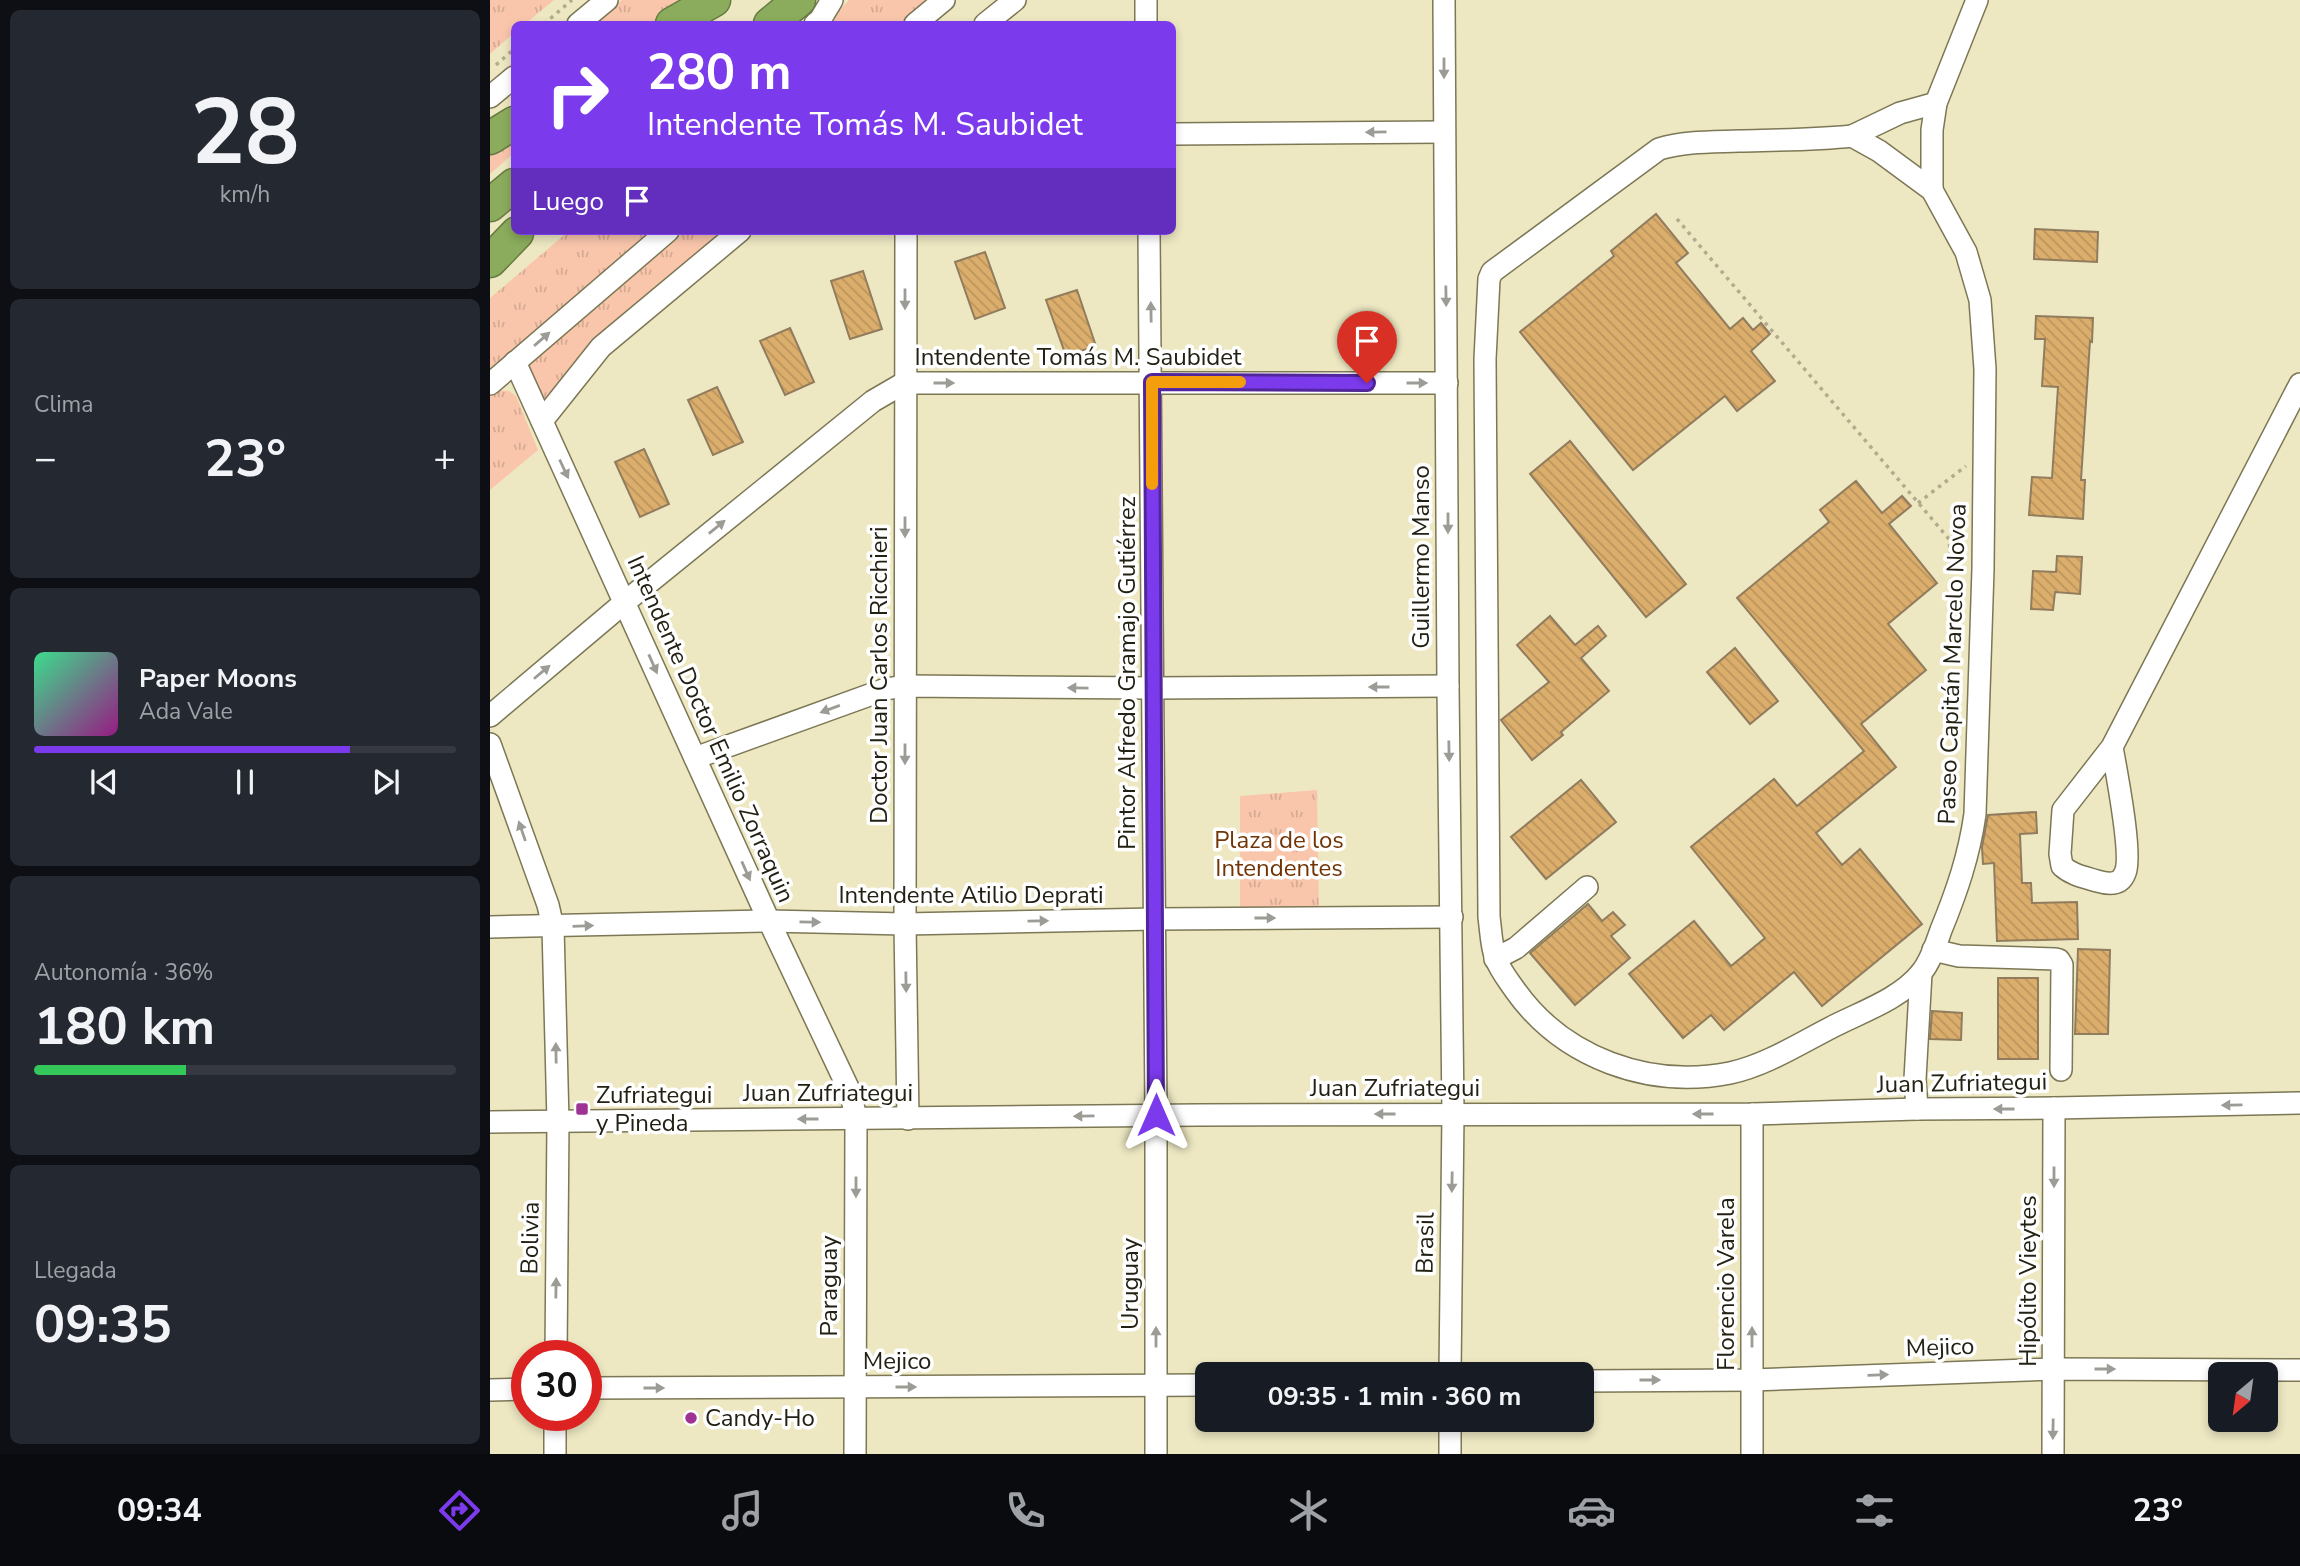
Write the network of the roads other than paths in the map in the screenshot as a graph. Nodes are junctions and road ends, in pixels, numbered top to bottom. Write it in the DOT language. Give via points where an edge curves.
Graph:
graph roads {
  1 [pos="607,0"];
  2 [pos="714,0"];
  3 [pos="739,0"];
  4 [pos="799,0"];
  5 [pos="832,0"];
  6 [pos="944,0"];
  7 [pos="1015,0"];
  8 [pos="1146,0"];
  9 [pos="1444,0"];
  10 [pos="1977,0"];
  11 [pos="582,21"];
  12 [pos="677,21"];
  13 [pos="713,21"];
  14 [pos="774,21"];
  15 [pos="819,21"];
  16 [pos="919,21"];
  17 [pos="989,21"];
  18 [pos="1146,21"];
  19 [pos="511,80"];
  20 [pos="490,97"];
  21 [pos="1936,103"];
  22 [pos="511,124"];
  23 [pos="1444,132"];
  24 [pos="1176,134"];
  25 [pos="1852,136"];
  26 [pos="490,138"];
  27 [pos="511,188"];
  28 [pos="1932,190"];
  29 [pos="490,205"];
  30 [pos="514,235"];
  31 [pos="515,235"];
  32 [pos="663,235"];
  33 [pos="735,235"];
  34 [pos="906,235"];
  35 [pos="1149,235"];
  36 [pos="490,255"];
  37 [pos="490,261"];
  38 [pos="515,362"];
  39 [pos="1152,382"];
  40 [pos="904,383"];
  41 [pos="1447,383"];
  42 [pos="490,384"];
  43 [pos="2300,384"];
  44 [pos="542,421"];
  45 [pos="625,601"];
  46 [pos="905,686"];
  47 [pos="1448,686"];
  48 [pos="1152,688"];
  49 [pos="490,716"];
  50 [pos="490,744"];
  51 [pos="2112,747"];
  52 [pos="695,758"];
  53 [pos="1587,887"];
  54 [pos="1452,917"];
  55 [pos="1155,919"];
  56 [pos="769,921"];
  57 [pos="905,924"];
  58 [pos="490,927"];
  59 [pos="553,927"];
  60 [pos="1933,950"];
  61 [pos="1496,959"];
  62 [pos="1921,973"];
  63 [pos="2061,1070"];
  64 [pos="2300,1103"];
  65 [pos="2054,1108"];
  66 [pos="1917,1109"];
  67 [pos="1453,1114"];
  68 [pos="1752,1114"];
  69 [pos="1156,1115"];
  70 [pos="856,1119"];
  71 [pos="908,1119"];
  72 [pos="558,1121"];
  73 [pos="490,1122"];
  74 [pos="555,1340"];
  75 [pos="1450,1362"];
  76 [pos="2054,1369"];
  77 [pos="2300,1370"];
  78 [pos="1752,1380"];
  79 [pos="1594,1381"];
  80 [pos="1156,1385"];
  81 [pos="1195,1385"];
  82 [pos="855,1387"];
  83 [pos="602,1388"];
  84 [pos="511,1389"];
  85 [pos="490,1390"];
  86 [pos="555,1431"];
  87 [pos="1450,1432"];
  88 [pos="555,1454"];
  89 [pos="855,1454"];
  90 [pos="1156,1454"];
  91 [pos="1450,1454"];
  92 [pos="1752,1454"];
  93 [pos="2053,1454"];
  1 -- 11 [label="street"];
  2 -- 12 [label="highway"];
  3 -- 13 [label="highway"];
  4 -- 14 [label="highway"];
  5 -- 15 [label="street"];
  6 -- 16 [label="street"];
  7 -- 17 [label="street"];
  8 -- 18 [label="street"];
  9 -- 23 [label="street, Guillermo Manso, one-way"];
  10 -- 21 [label="street"];
  19 -- 20 [label="street"];
  21 -- 25 [label="street" via="1900,113"];
  21 -- 28 [label="street"];
  22 -- 26 [label="highway"];
  23 -- 24 [label="street, one-way"];
  23 -- 41 [label="street, Guillermo Manso, one-way"];
  25 -- 28 [label="street, Paseo Capitán Marcelo Novoa"];
  25 -- 61 [label="street, Paseo Capitán Marcelo Novoa" via="1698,142 1658,149 1492,272 1487,289 1485,359 1489,917"];
  27 -- 29 [label="highway"];
  28 -- 60 [label="street, Paseo Capitán Marcelo Novoa" via="1966,252 1980,300 1985,369 1975,814 1969,853"];
  30 -- 36 [label="highway"];
  31 -- 37 [label="highway"];
  38 -- 32 [label="street, one-way"];
  33 -- 44 [label="street" via="601,347"];
  34 -- 40 [label="street, Doctor Juan Carlos Ricchieri, one-way"];
  39 -- 35 [label="street, Pintor Alfredo Gramajo Gutiérrez, one-way"];
  38 -- 42 [label="street"];
  38 -- 44 [label="street, Intendente Doctor Emilio Zorraquin"];
  40 -- 39 [label="street, Intendente Tomás M. Saubidet, one-way"];
  39 -- 41 [label="street, Intendente Tomás M. Saubidet, one-way"];
  39 -- 48 [label="street, Pintor Alfredo Gramajo Gutiérrez"];
  45 -- 40 [label="street, Intendente Tomás M. Saubidet, one-way" via="873,401"];
  40 -- 46 [label="street, Doctor Juan Carlos Ricchieri, one-way"];
  41 -- 47 [label="street, Guillermo Manso, one-way"];
  43 -- 51 [label="street"];
  44 -- 45 [label="street, Intendente Doctor Emilio Zorraquin, one-way"];
  49 -- 45 [label="street, Intendente Tomás M. Saubidet, one-way"];
  45 -- 52 [label="street, Intendente Doctor Emilio Zorraquin, one-way"];
  48 -- 46 [label="street, one-way"];
  46 -- 52 [label="street, one-way"];
  46 -- 57 [label="street, Doctor Juan Carlos Ricchieri, one-way"];
  47 -- 48 [label="street, one-way"];
  47 -- 54 [label="street, Guillermo Manso, one-way"];
  48 -- 55 [label="street, Pintor Alfredo Gramajo Gutiérrez"];
  59 -- 50 [label="street, Bolivia, one-way"];
  51 -- 51 [label="street" via="2063,810 2060,854 2069,873 2105,884 2121,879 2127,865"];
  52 -- 56 [label="street, Intendente Doctor Emilio Zorraquin, one-way"];
  53 -- 61 [label="street" via="1516,948"];
  55 -- 54 [label="street, Intendente Atilio Deprati, one-way"];
  54 -- 67 [label="street, Guillermo Manso"];
  57 -- 55 [label="street, Intendente Atilio Deprati, one-way"];
  55 -- 69 [label="street, Pintor Alfredo Gramajo Gutiérrez"];
  56 -- 57 [label="street, Intendente Atilio Deprati, one-way"];
  59 -- 56 [label="street, Intendente Atilio Deprati, one-way"];
  56 -- 70 [label="street, Intendente Doctor Emilio Zorraquin" via="851,1094"];
  57 -- 71 [label="street, Doctor Juan Carlos Ricchieri, one-way"];
  58 -- 59 [label="street, Intendente Atilio Deprati"];
  72 -- 59 [label="street, Bolivia, one-way"];
  60 -- 62 [label="street, Paseo Capitán Marcelo Novoa"];
  60 -- 63 [label="street" via="1959,957 2059,960"];
  61 -- 62 [label="street, Paseo Capitán Marcelo Novoa" via="1537,1017 1565,1040 1592,1057 1662,1076 1699,1077 1756,1066 1880,1003"];
  62 -- 66 [label="street"];
  64 -- 65 [label="street, Juan Zufriategui, one-way"];
  65 -- 66 [label="street, Juan Zufriategui, one-way"];
  65 -- 76 [label="street, Hipólito Vieytes, one-way"];
  66 -- 68 [label="street, Juan Zufriategui"];
  68 -- 67 [label="street, Juan Zufriategui, one-way"];
  67 -- 69 [label="street, Juan Zufriategui, one-way"];
  67 -- 75 [label="street, Brasil, one-way"];
  78 -- 68 [label="street, Florencio Varela, one-way"];
  69 -- 71 [label="street, Juan Zufriategui, one-way"];
  80 -- 69 [label="street, Uruguay, one-way"];
  70 -- 71 [label="street, Juan Zufriategui"];
  70 -- 72 [label="street, Juan Zufriategui, one-way"];
  70 -- 82 [label="street, Paraguay, one-way"];
  72 -- 73 [label="street, Juan Zufriategui"];
  74 -- 72 [label="street, Bolivia, one-way"];
  76 -- 77 [label="street, Mejico, one-way"];
  78 -- 76 [label="street, Mejico, one-way"];
  76 -- 93 [label="street, Hipólito Vieytes, one-way"];
  79 -- 78 [label="street, Mejico, one-way"];
  78 -- 92 [label="street, Florencio Varela"];
  80 -- 81 [label="street, Mejico"];
  82 -- 80 [label="street, Mejico, one-way"];
  80 -- 90 [label="street, Uruguay"];
  83 -- 82 [label="street, Mejico, one-way"];
  82 -- 89 [label="street, Paraguay"];
  84 -- 85 [label="street"];
  86 -- 88 [label="street"];
  87 -- 91 [label="street"];
}
